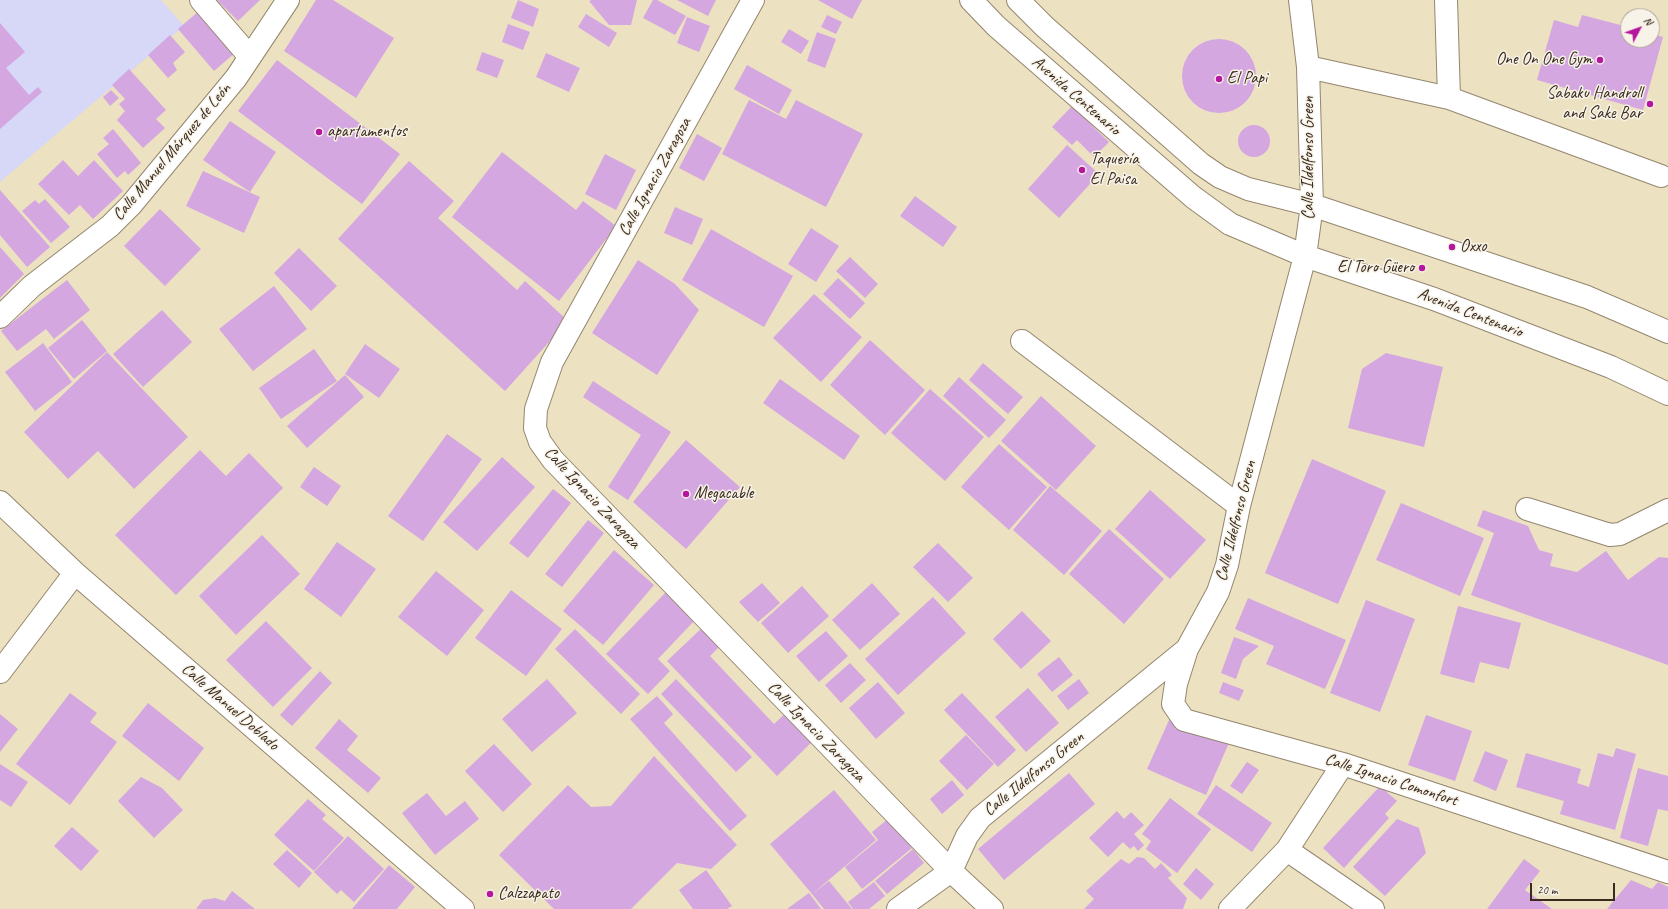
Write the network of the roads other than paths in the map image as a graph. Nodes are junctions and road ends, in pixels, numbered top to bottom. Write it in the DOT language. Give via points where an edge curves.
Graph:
graph roads {
  1 [pos="201,0"];
  2 [pos="288,0"];
  3 [pos="753,0"];
  4 [pos="971,0"];
  5 [pos="1018,0"];
  6 [pos="1300,0"];
  7 [pos="1446,0"];
  8 [pos="250,57"];
  9 [pos="1308,67"];
  10 [pos="1449,98"];
  11 [pos="1661,176"];
  12 [pos="1312,205"];
  13 [pos="1305,256"];
  14 [pos="0,317"];
  15 [pos="1668,332"];
  16 [pos="1022,341"];
  17 [pos="1668,394"];
  18 [pos="0,502"];
  19 [pos="1239,506"];
  20 [pos="1527,509"];
  21 [pos="1668,510"];
  22 [pos="75,573"];
  23 [pos="1187,649"];
  24 [pos="0,672"];
  25 [pos="1343,764"];
  26 [pos="1287,850"];
  27 [pos="951,871"];
  28 [pos="1668,872"];
  29 [pos="463,909"];
  30 [pos="898,909"];
  31 [pos="992,909"];
  32 [pos="1230,909"];
  33 [pos="1373,909"];
  1 -- 8 [label="street"];
  2 -- 8 [label="street, Calle Manuel Márquez de León"];
  3 -- 27 [label="street, Calle Ignacio Zaragoza" via="552,362 536,409 534,428 553,460"];
  4 -- 13 [label="street, Avenida Centenario" via="996,26 1193,197 1230,224"];
  5 -- 12 [label="street, Avenida Centenario" via="1045,27 1201,164 1220,177 1248,189"];
  6 -- 9 [label="street, Calle Ildelfonso Green"];
  7 -- 10 [label="street"];
  8 -- 14 [label="street, Calle Manuel Márquez de León" via="236,78 131,205 110,226 32,286"];
  9 -- 10 [label="street"];
  9 -- 12 [label="street, Calle Ildelfonso Green"];
  10 -- 11 [label="street"];
  12 -- 13 [label="street, Calle Ildelfonso Green"];
  12 -- 15 [label="street, Avenida Centenario" via="1587,297"];
  13 -- 17 [label="street, Avenida Centenario" via="1434,299 1611,367"];
  13 -- 19 [label="street, Calle Ildelfonso Green"];
  16 -- 19 [label="street"];
  18 -- 22 [label="street, Calle Manuel Doblado"];
  19 -- 23 [label="street, Calle Ildelfonso Green" via="1227,565 1218,592"];
  20 -- 21 [label="street" via="1610,535 1620,534"];
  22 -- 24 [label="street"];
  22 -- 29 [label="street, Calle Manuel Doblado"];
  23 -- 25 [label="street, Calle Ignacio Comonfort" via="1176,684 1173,704 1184,720"];
  23 -- 27 [label="street, Calle Ildelfonso Green" via="980,818 967,836"];
  25 -- 26 [label="street"];
  25 -- 28 [label="street, Calle Ignacio Comonfort"];
  26 -- 32 [label="street"];
  26 -- 33 [label="street"];
  27 -- 30 [label="street, Calle Ildelfonso Green"];
  27 -- 31 [label="street, Calle Ignacio Zaragoza"];
}
